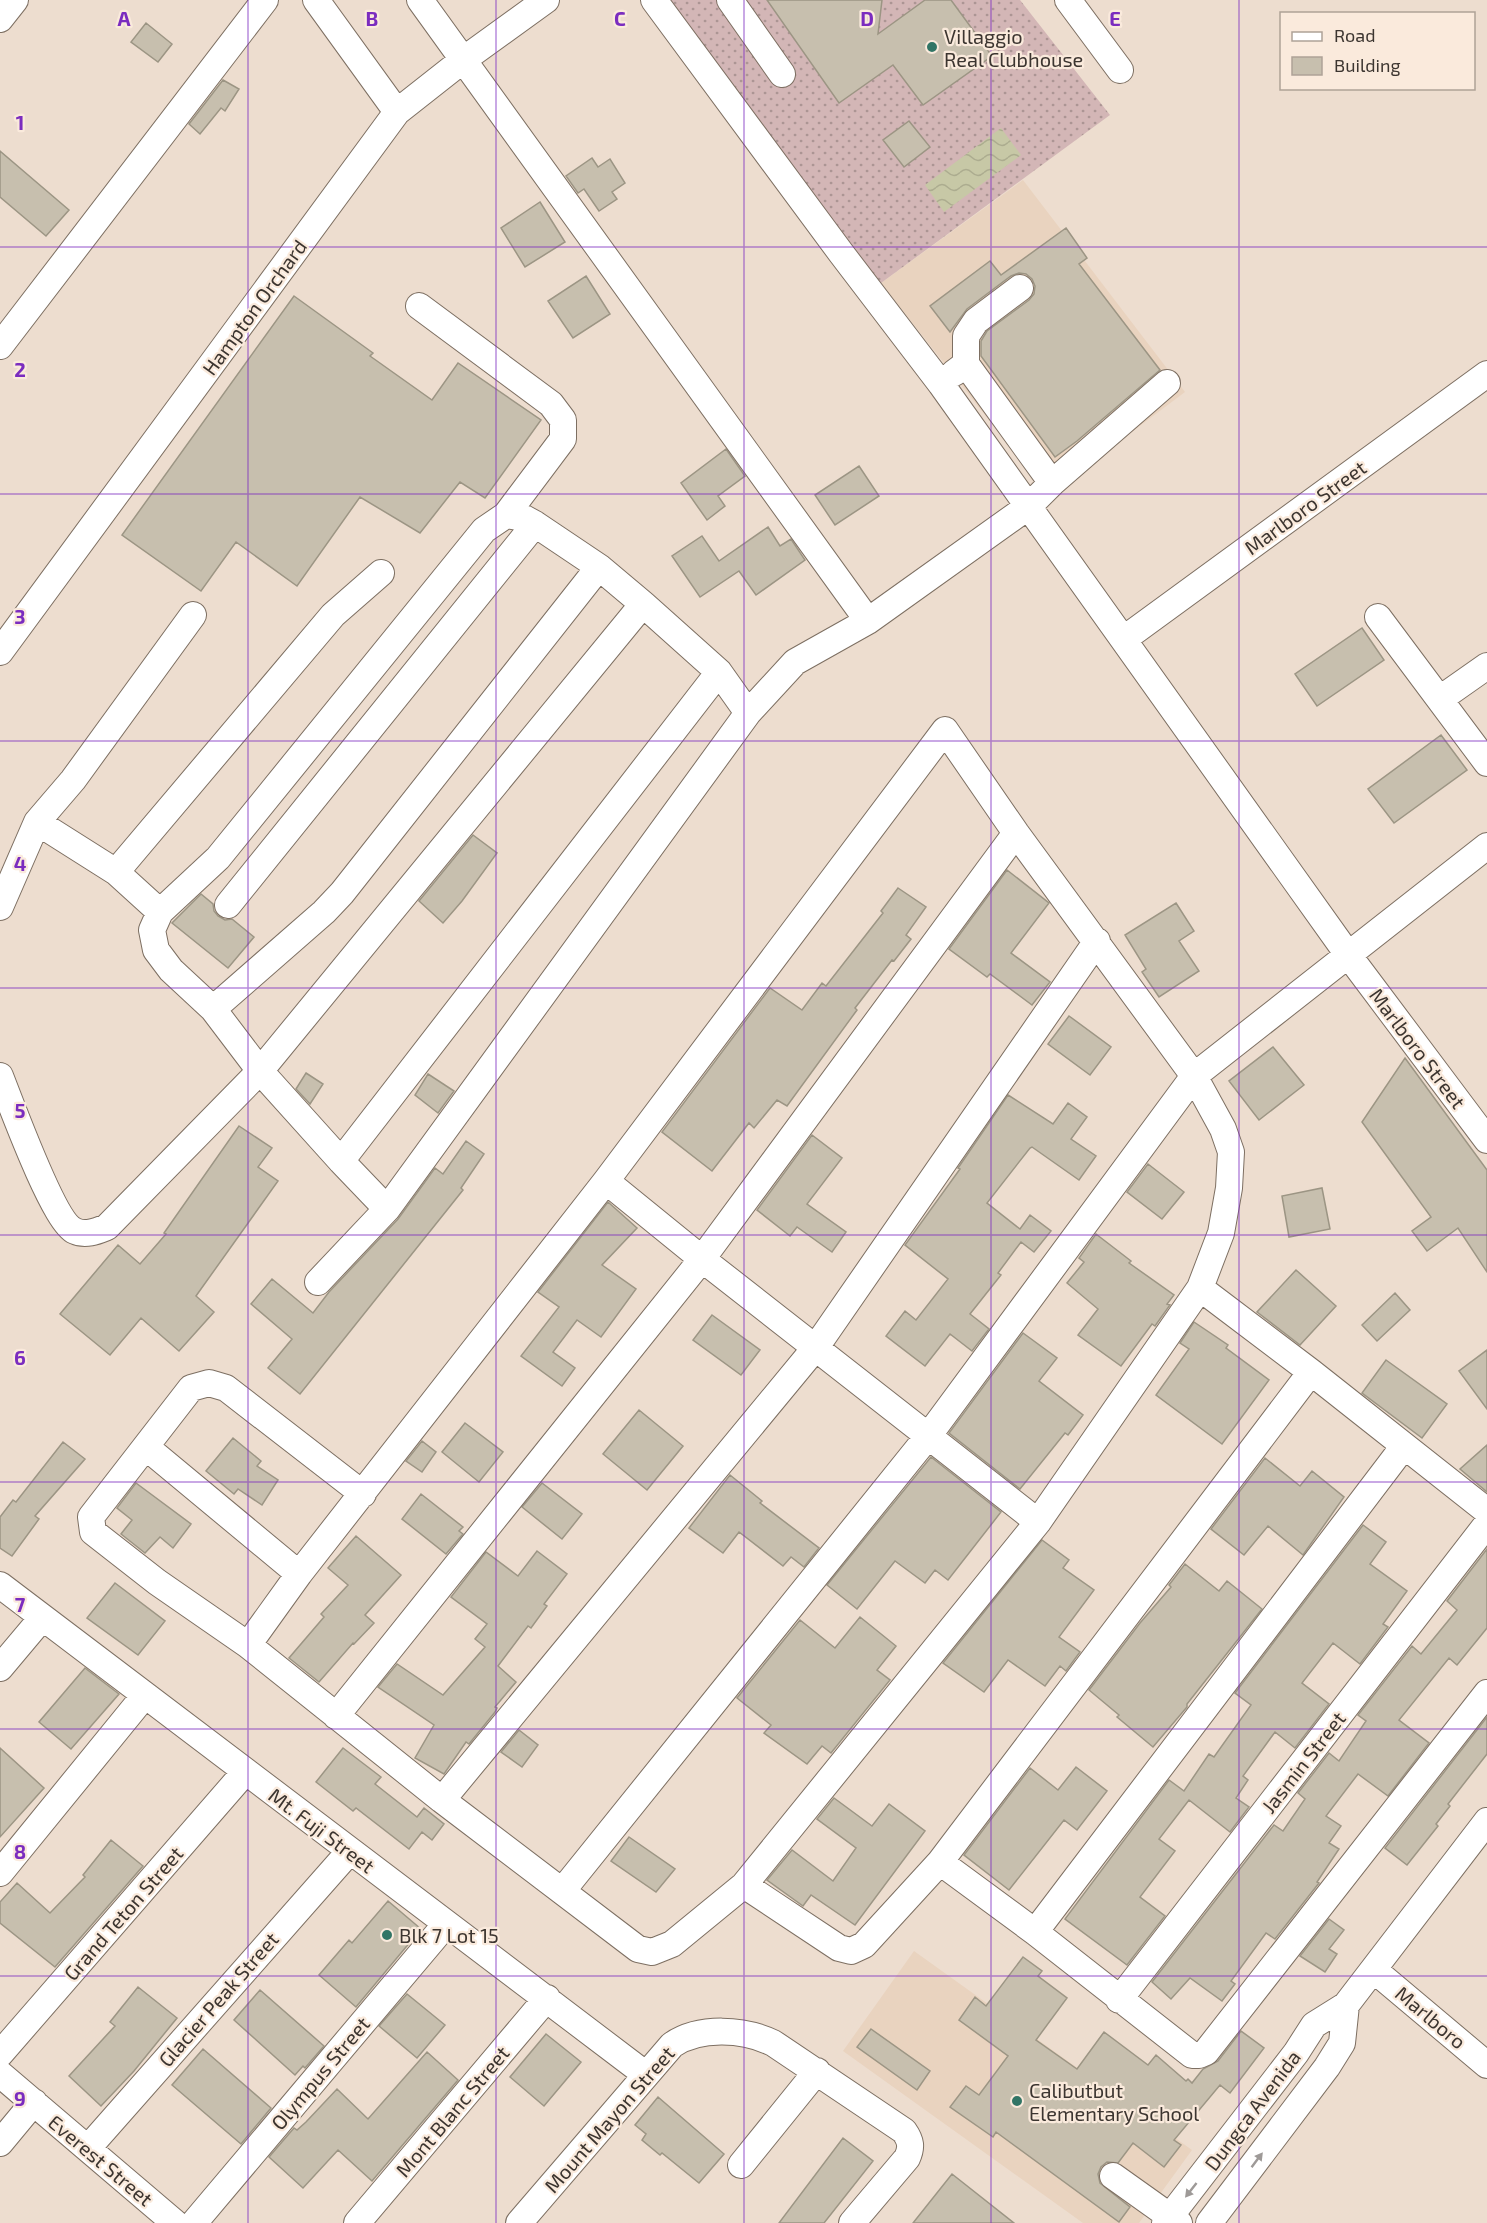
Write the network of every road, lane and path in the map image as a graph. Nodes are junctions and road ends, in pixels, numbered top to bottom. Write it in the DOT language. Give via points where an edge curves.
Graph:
graph roads {
  1 [pos="15,0"];
  2 [pos="265,0"];
  3 [pos="316,0"];
  4 [pos="420,0"];
  5 [pos="546,0"];
  6 [pos="654,0"];
  7 [pos="730,0"];
  8 [pos="1068,0"];
  9 [pos="0,19"];
  10 [pos="463,60"];
  11 [pos="1120,70"];
  12 [pos="783,74"];
  13 [pos="397,112"];
  14 [pos="1020,288"];
  15 [pos="419,306"];
  16 [pos="0,346"];
  17 [pos="966,364"];
  18 [pos="1487,374"];
  19 [pos="1167,383"];
  20 [pos="941,384"];
  21 [pos="1053,483"];
  22 [pos="1029,506"];
  23 [pos="506,515"];
  24 [pos="535,524"];
  25 [pos="599,567"];
  26 [pos="381,573"];
  27 [pos="643,604"];
  28 [pos="193,615"];
  29 [pos="1378,616"];
  30 [pos="868,621"];
  31 [pos="1124,639"];
  32 [pos="0,652"];
  33 [pos="1487,666"];
  34 [pos="719,672"];
  35 [pos="1440,699"];
  36 [pos="748,713"];
  37 [pos="1487,763"];
  38 [pos="37,822"];
  39 [pos="1016,833"];
  40 [pos="1487,846"];
  41 [pos="116,872"];
  42 [pos="228,905"];
  43 [pos="0,907"];
  44 [pos="160,912"];
  45 [pos="1097,941"];
  46 [pos="1348,956"];
  47 [pos="213,1010"];
  48 [pos="260,1071"];
  49 [pos="0,1076"];
  50 [pos="1194,1076"];
  51 [pos="1487,1140"];
  52 [pos="341,1161"];
  53 [pos="606,1181"];
  54 [pos="387,1209"];
  55 [pos="702,1259"];
  56 [pos="318,1282"];
  57 [pos="1200,1288"];
  58 [pos="816,1347"];
  59 [pos="1311,1372"];
  60 [pos="929,1435"];
  61 [pos="1404,1446"];
  62 [pos="146,1447"];
  63 [pos="363,1494"];
  64 [pos="1487,1510"];
  65 [pos="1038,1522"];
  66 [pos="1487,1524"];
  67 [pos="299,1574"];
  68 [pos="0,1585"];
  69 [pos="42,1618"];
  70 [pos="248,1645"];
  71 [pos="0,1668"];
  72 [pos="1487,1693"];
  73 [pos="145,1695"];
  74 [pos="336,1716"];
  75 [pos="245,1772"];
  76 [pos="442,1800"];
  77 [pos="1487,1821"];
  78 [pos="350,1851"];
  79 [pos="940,1862"];
  80 [pos="0,1873"];
  81 [pos="744,1885"];
  82 [pos="563,1890"];
  83 [pos="446,1924"];
  84 [pos="1035,1932"];
  85 [pos="1374,1970"];
  86 [pos="547,1998"];
  87 [pos="1119,2000"];
  88 [pos="1346,2006"];
  89 [pos="0,2054"];
  90 [pos="1487,2065"];
  91 [pos="817,2071"];
  92 [pos="0,2074"];
  93 [pos="645,2074"];
  94 [pos="34,2102"];
  95 [pos="0,2143"];
  96 [pos="88,2148"];
  97 [pos="741,2165"];
  98 [pos="1113,2176"];
  99 [pos="1171,2221"];
  100 [pos="175,2223"];
  101 [pos="194,2223"];
  102 [pos="357,2223"];
  103 [pos="519,2223"];
  104 [pos="852,2223"];
  105 [pos="1209,2223"];
  1 -- 9 [label="street"];
  2 -- 16 [label="street"];
  3 -- 13 [label="street"];
  4 -- 10 [label="street"];
  5 -- 10 [label="street, Hampton Orchard"];
  6 -- 20 [label="street, Marlboro Street"];
  7 -- 12 [label="street"];
  8 -- 11 [label="street"];
  10 -- 13 [label="street, Hampton Orchard"];
  10 -- 30 [label="street"];
  13 -- 32 [label="street, Hampton Orchard"];
  14 -- 17 [label="street" via="976,321 966,336"];
  15 -- 23 [label="street" via="551,404 563,420 563,439"];
  17 -- 20 [label="street"];
  17 -- 21 [label="street"];
  18 -- 31 [label="street, Marlboro Street"];
  19 -- 21 [label="street"];
  20 -- 22 [label="street, Marlboro Street"];
  21 -- 22 [label="street"];
  22 -- 30 [label="street"];
  22 -- 31 [label="street, Marlboro Street"];
  23 -- 24 [label="street"];
  23 -- 44 [label="street" via="483,530 218,858"];
  24 -- 25 [label="street"];
  24 -- 42 [label="street"];
  25 -- 27 [label="street"];
  25 -- 47 [label="street" via="342,893"];
  26 -- 41 [label="street" via="333,615"];
  27 -- 34 [label="street"];
  27 -- 48 [label="street"];
  28 -- 38 [label="street" via="73,780"];
  29 -- 35 [label="street"];
  30 -- 36 [label="street" via="795,662"];
  31 -- 46 [label="street, Marlboro Street"];
  33 -- 35 [label="street"];
  34 -- 36 [label="street"];
  34 -- 52 [label="street"];
  35 -- 37 [label="street"];
  36 -- 54 [label="street"];
  38 -- 41 [label="street"];
  38 -- 43 [label="street"];
  39 -- 45 [label="street"];
  39 -- 53 [label="street" via="945,730"];
  39 -- 55 [label="street"];
  40 -- 46 [label="street"];
  41 -- 44 [label="street"];
  44 -- 47 [label="street" via="152,930 156,950"];
  45 -- 50 [label="street"];
  45 -- 58 [label="street"];
  46 -- 50 [label="street"];
  46 -- 51 [label="street, Marlboro Street"];
  47 -- 48 [label="street"];
  48 -- 49 [label="street" via="107,1227 88,1233 75,1231 63,1221 47,1192"];
  48 -- 52 [label="street"];
  50 -- 57 [label="street" via="1231,1152 1221,1233"];
  50 -- 60 [label="street"];
  52 -- 54 [label="street"];
  53 -- 55 [label="street"];
  53 -- 63 [label="street"];
  54 -- 56 [label="street"];
  55 -- 58 [label="street"];
  55 -- 74 [label="street"];
  57 -- 59 [label="street"];
  57 -- 65 [label="street"];
  58 -- 60 [label="street"];
  58 -- 76 [label="street"];
  59 -- 61 [label="street"];
  59 -- 79 [label="street"];
  60 -- 65 [label="street"];
  60 -- 82 [label="street"];
  61 -- 64 [label="street"];
  61 -- 84 [label="street"];
  62 -- 63 [label="street" via="191,1388 215,1384 226,1388"];
  62 -- 67 [label="street"];
  62 -- 70 [label="street" via="91,1517 93,1532"];
  63 -- 67 [label="street"];
  65 -- 81 [label="street"];
  66 -- 87 [label="street, Jasmin Street"];
  67 -- 70 [label="street"];
  68 -- 69 [label="street, Mt. Fuji Street"];
  69 -- 71 [label="street"];
  69 -- 73 [label="street, Mt. Fuji Street"];
  70 -- 74 [label="street"];
  72 -- 87 [label="street" via="1203,2054 1192,2055"];
  73 -- 75 [label="street, Mt. Fuji Street"];
  73 -- 80 [label="street"];
  74 -- 76 [label="street"];
  75 -- 78 [label="street, Mt. Fuji Street"];
  75 -- 89 [label="street, Grand Teton Street"];
  76 -- 82 [label="street"];
  77 -- 85 [label="street"];
  78 -- 83 [label="street, Mt. Fuji Street"];
  78 -- 96 [label="street, Glacier Peak Street"];
  79 -- 81 [label="street" via="864,1945 851,1951 839,1948"];
  79 -- 84 [label="street"];
  81 -- 82 [label="street" via="672,1944 652,1952 638,1949"];
  83 -- 86 [label="street, Mt. Fuji Street"];
  83 -- 101 [label="street, Olympus Street"];
  84 -- 87 [label="street"];
  85 -- 88 [label="street, Dungca Avenida"];
  85 -- 90 [label="street, Marlboro"];
  86 -- 93 [label="street, Mt. Fuji Street"];
  86 -- 102 [label="street, Mont Blanc Street"];
  88 -- 99 [label="street, Dungca Avenida, one-way" via="1314,2025"];
  105 -- 88 [label="street, Dungca Avenida, one-way" via="1327,2067 1342,2043"];
  91 -- 93 [label="street, Mount Mayon Street" via="760,2037 710,2032 681,2038"];
  91 -- 97 [label="street"];
  91 -- 104 [label="street, Mount Mayon Street" via="904,2131 909,2139 911,2149 907,2158"];
  92 -- 94 [label="street, Everest Street"];
  93 -- 103 [label="street, Mount Mayon Street"];
  94 -- 95 [label="street"];
  94 -- 96 [label="street, Everest Street"];
  96 -- 100 [label="street, Everest Street"];
  98 -- 99 [label="street"];
}
